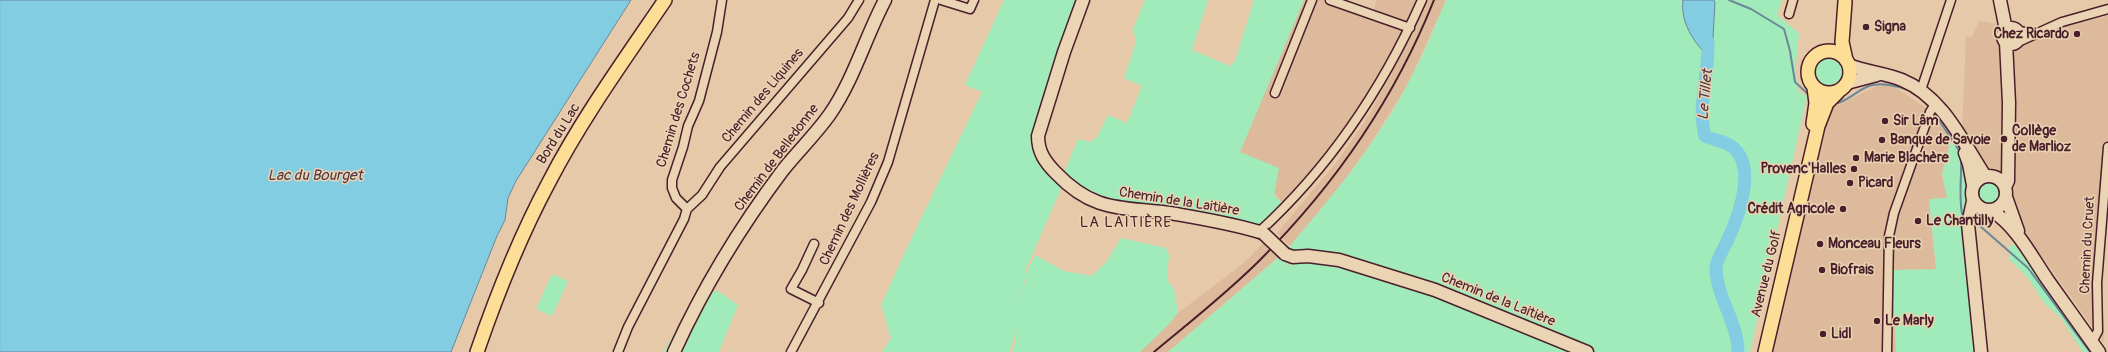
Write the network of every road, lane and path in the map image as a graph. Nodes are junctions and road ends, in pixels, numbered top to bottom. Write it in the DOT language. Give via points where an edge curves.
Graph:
graph roads {
  1 [pos="654,0"];
  2 [pos="665,0"];
  3 [pos="722,0"];
  4 [pos="859,0"];
  5 [pos="885,0"];
  6 [pos="935,0"];
  7 [pos="941,0"];
  8 [pos="974,0"];
  9 [pos="1083,0"];
  10 [pos="1312,0"];
  11 [pos="1330,0"];
  12 [pos="1422,0"];
  13 [pos="1793,0"];
  14 [pos="1951,0"];
  15 [pos="2000,0"];
  16 [pos="1845,1"];
  17 [pos="2108,9"];
  18 [pos="1789,14"];
  19 [pos="1410,28"];
  20 [pos="2013,36"];
  21 [pos="1825,51"];
  22 [pos="1848,62"];
  23 [pos="1880,75"];
  24 [pos="1842,87"];
  25 [pos="1814,88"];
  26 [pos="1920,90"];
  27 [pos="1275,93"];
  28 [pos="1933,107"];
  29 [pos="1956,132"];
  30 [pos="2108,147"];
  31 [pos="2008,160"];
  32 [pos="1988,176"];
  33 [pos="1973,185"];
  34 [pos="2006,192"];
  35 [pos="1973,201"];
  36 [pos="687,208"];
  37 [pos="1988,210"];
  38 [pos="1261,232"];
  39 [pos="1970,235"];
  40 [pos="2019,236"];
  41 [pos="814,244"];
  42 [pos="494,291"];
  43 [pos="819,303"];
  44 [pos="2096,347"];
  45 [pos="468,352"];
  46 [pos="477,352"];
  47 [pos="618,352"];
  48 [pos="674,352"];
  49 [pos="791,352"];
  50 [pos="1587,352"];
  51 [pos="1757,352"];
  52 [pos="1765,352"];
  53 [pos="1887,352"];
  54 [pos="1981,352"];
  1 -- 42 [label="main road, Bord du Lac" via="548,164 531,196"];
  2 -- 42 [label="main road, Bord du Lac" via="560,160"];
  3 -- 36 [label="street, Chemin des Cochets" via="699,101 688,126 672,180 676,198"];
  4 -- 36 [label="street, Chemin des Liquines" via="848,18 720,167 702,195"];
  5 -- 48 [label="main road, Chemin de Belledonne" via="850,82 829,115 784,169 753,212 690,317"];
  6 -- 43 [label="street, Chemin des Mollières" via="888,162 871,202"];
  7 -- 8 [label="street" via="970,9"];
  9 -- 38 [label="main road, Chemin de la Laitière" via="1038,136 1044,160 1071,188 1102,205 1174,214"];
  10 -- 27 [label="street"];
  11 -- 19 [label="street"];
  12 -- 19 [label="street"];
  13 -- 18 [label="street"];
  14 -- 26 [label="street"];
  15 -- 20 [label="main road" via="2002,12"];
  16 -- 21 [label="main road" via="1834,36"];
  16 -- 22 [label="main road" via="1842,42"];
  17 -- 20 [label="street" via="2078,17 2036,34"];
  19 -- 38 [label="street" via="1382,79 1332,155"];
  20 -- 31 [label="main road" via="2007,59"];
  21 -- 22 [label="main road" via="1837,52"];
  21 -- 25 [label="main road" via="1813,57 1807,69"];
  22 -- 23 [label="main road"];
  22 -- 24 [label="main road" via="1850,78"];
  23 -- 24 [label="main road"];
  23 -- 26 [label="main road" via="1896,78"];
  24 -- 25 [label="main road" via="1825,93"];
  24 -- 52 [label="main road, Avenue du Golf" via="1827,103 1818,126"];
  25 -- 51 [label="main road, Avenue du Golf" via="1815,109 1812,124 1781,263"];
  26 -- 28 [label="main road"];
  28 -- 29 [label="main road"];
  28 -- 53 [label="street" via="1894,213 1889,236"];
  29 -- 32 [label="main road"];
  29 -- 33 [label="main road" via="1969,164"];
  30 -- 44 [label="street, Chemin du Cruet" via="2097,283"];
  31 -- 32 [label="main road" via="2000,170"];
  31 -- 34 [label="main road"];
  32 -- 33 [label="main road" via="1980,178"];
  32 -- 34 [label="main road" via="2000,179"];
  33 -- 35 [label="main road"];
  34 -- 37 [label="main road" via="2000,206"];
  34 -- 40 [label="main road"];
  35 -- 37 [label="main road"];
  35 -- 39 [label="main road" via="1968,224"];
  36 -- 47 [label="street" via="684,219 628,327"];
  37 -- 39 [label="main road" via="1976,220"];
  37 -- 40 [label="main road" via="2002,218"];
  38 -- 50 [label="main road, Chemin de la Laitière, bridge" via="1285,254 1293,257 1339,260 1435,290"];
  39 -- 54 [label="main road"];
  40 -- 44 [label="main road"];
  41 -- 43 [label="street" via="791,289"];
  42 -- 45 [label="main road"];
  42 -- 46 [label="main road"];
  43 -- 49 [label="street, Chemin des Mollières"];
}
